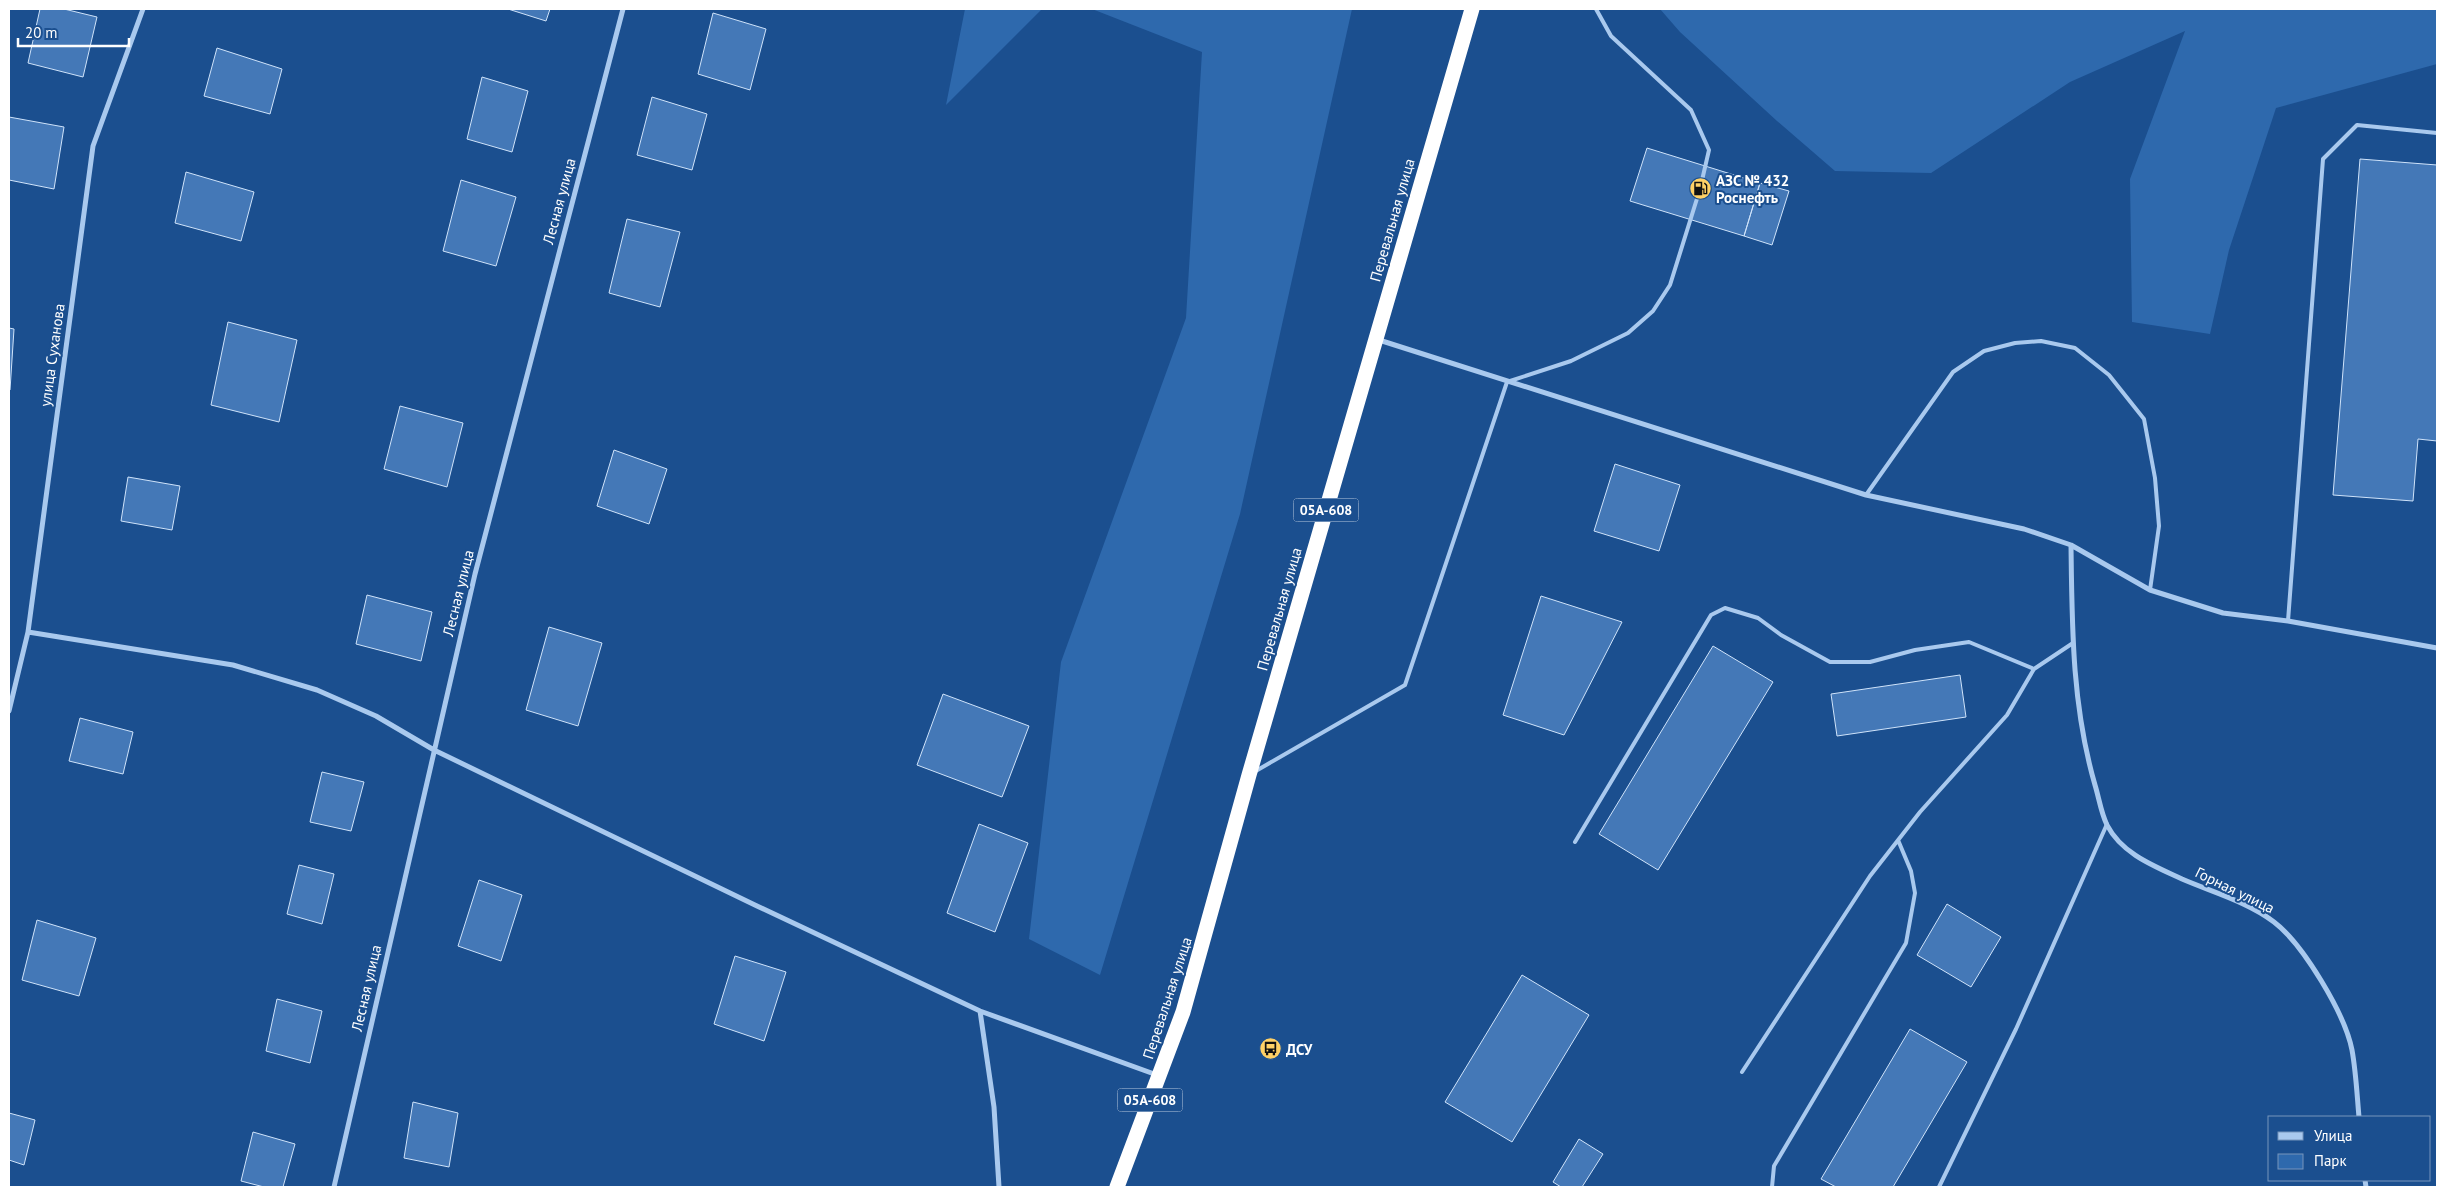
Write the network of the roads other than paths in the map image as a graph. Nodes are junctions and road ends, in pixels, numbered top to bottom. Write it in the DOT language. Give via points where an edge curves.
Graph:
graph roads {
  1 [pos="143,9"];
  2 [pos="623,9"];
  3 [pos="1472,9"];
  4 [pos="1596,9"];
  5 [pos="2437,133"];
  6 [pos="1376,339"];
  7 [pos="1507,382"];
  8 [pos="1866,495"];
  9 [pos="2071,545"];
  10 [pos="2150,590"];
  11 [pos="2288,621"];
  12 [pos="28,632"];
  13 [pos="2072,643"];
  14 [pos="2437,648"];
  15 [pos="2034,669"];
  16 [pos="9,711"];
  17 [pos="434,750"];
  18 [pos="1249,775"];
  19 [pos="2106,824"];
  20 [pos="1898,840"];
  21 [pos="1575,842"];
  22 [pos="980,1011"];
  23 [pos="1742,1072"];
  24 [pos="1160,1076"];
  25 [pos="2360,1116"];
  26 [pos="334,1187"];
  27 [pos="999,1187"];
  28 [pos="1117,1187"];
  29 [pos="1772,1187"];
  30 [pos="1939,1187"];
  1 -- 12 [label="street, улица Суханова" via="93,146"];
  2 -- 17 [label="street, Лесная улица" via="480,555"];
  3 -- 6 [label="highway, Перевальная улица / 05А-608"];
  4 -- 7 [label="lane" via="1611,36 1691,110 1709,150 1700,190 1670,285 1653,311 1628,333 1572,361"];
  5 -- 11 [label="lane" via="2357,124 2323,159"];
  6 -- 7 [label="street"];
  6 -- 18 [label="highway, Перевальная улица / 05А-608"];
  7 -- 8 [label="street"];
  7 -- 18 [label="lane" via="1405,685"];
  8 -- 9 [label="street" via="2024,529"];
  8 -- 10 [label="lane" via="1953,372 1984,351 2016,343 2041,341 2075,348 2109,375 2144,419 2155,478 2158,526"];
  9 -- 10 [label="street"];
  9 -- 13 [label="street"];
  10 -- 11 [label="street" via="2223,613"];
  11 -- 14 [label="street"];
  12 -- 16 [label="street, улица Суханова"];
  12 -- 17 [label="street" via="233,665 317,690 376,716"];
  13 -- 15 [label="lane"];
  13 -- 19 [label="street" via="2078,715"];
  15 -- 20 [label="lane" via="2007,715"];
  15 -- 21 [label="lane" via="1969,642 1914,650 1870,662 1830,662 1781,635 1758,618 1725,608 1711,615"];
  17 -- 22 [label="street"];
  17 -- 26 [label="street, Лесная улица"];
  18 -- 24 [label="highway, Перевальная улица / 05А-608" via="1183,1012"];
  19 -- 25 [label="street, Горная улица" via="2120,843 2144,862 2252,909 2275,923 2302,952 2341,1016 2352,1048"];
  19 -- 30 [label="lane" via="2016,1029"];
  20 -- 23 [label="lane" via="1870,876"];
  20 -- 29 [label="lane" via="1912,871 1915,893 1906,943 1774,1166"];
  22 -- 24 [label="street"];
  22 -- 27 [label="street" via="994,1107"];
  24 -- 28 [label="highway, Перевальная улица / 05А-608"];
}
